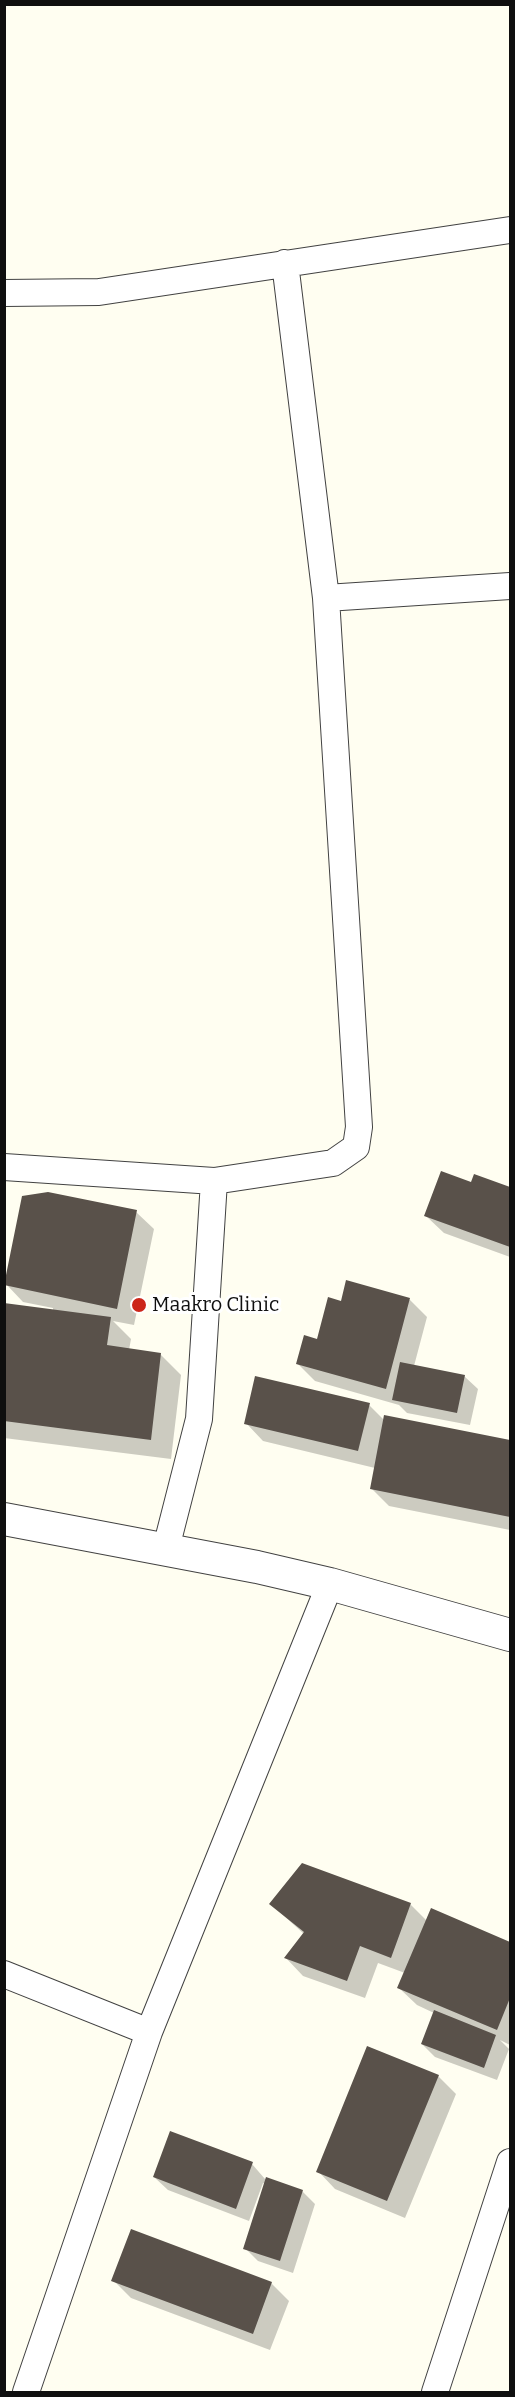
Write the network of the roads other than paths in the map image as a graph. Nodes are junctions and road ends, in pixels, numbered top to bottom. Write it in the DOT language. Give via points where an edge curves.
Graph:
graph roads {
  1 [pos="510,230"];
  2 [pos="285,262"];
  3 [pos="4,293"];
  4 [pos="510,585"];
  5 [pos="326,598"];
  6 [pos="4,1167"];
  7 [pos="214,1181"];
  8 [pos="4,1519"];
  9 [pos="166,1548"];
  10 [pos="330,1584"];
  11 [pos="510,1635"];
  12 [pos="4,1974"];
  13 [pos="149,2032"];
  14 [pos="510,2162"];
  15 [pos="26,2392"];
  16 [pos="435,2392"];
  1 -- 2 [label="street"];
  2 -- 3 [label="street" via="99,292"];
  2 -- 5 [label="street"];
  4 -- 5 [label="street"];
  5 -- 7 [label="street" via="359,1126 356,1147 333,1162"];
  6 -- 7 [label="street"];
  7 -- 9 [label="street" via="199,1419"];
  8 -- 9 [label="street"];
  9 -- 10 [label="street"];
  10 -- 11 [label="street"];
  10 -- 13 [label="street"];
  12 -- 13 [label="street"];
  13 -- 15 [label="street"];
  14 -- 16 [label="street"];
}
